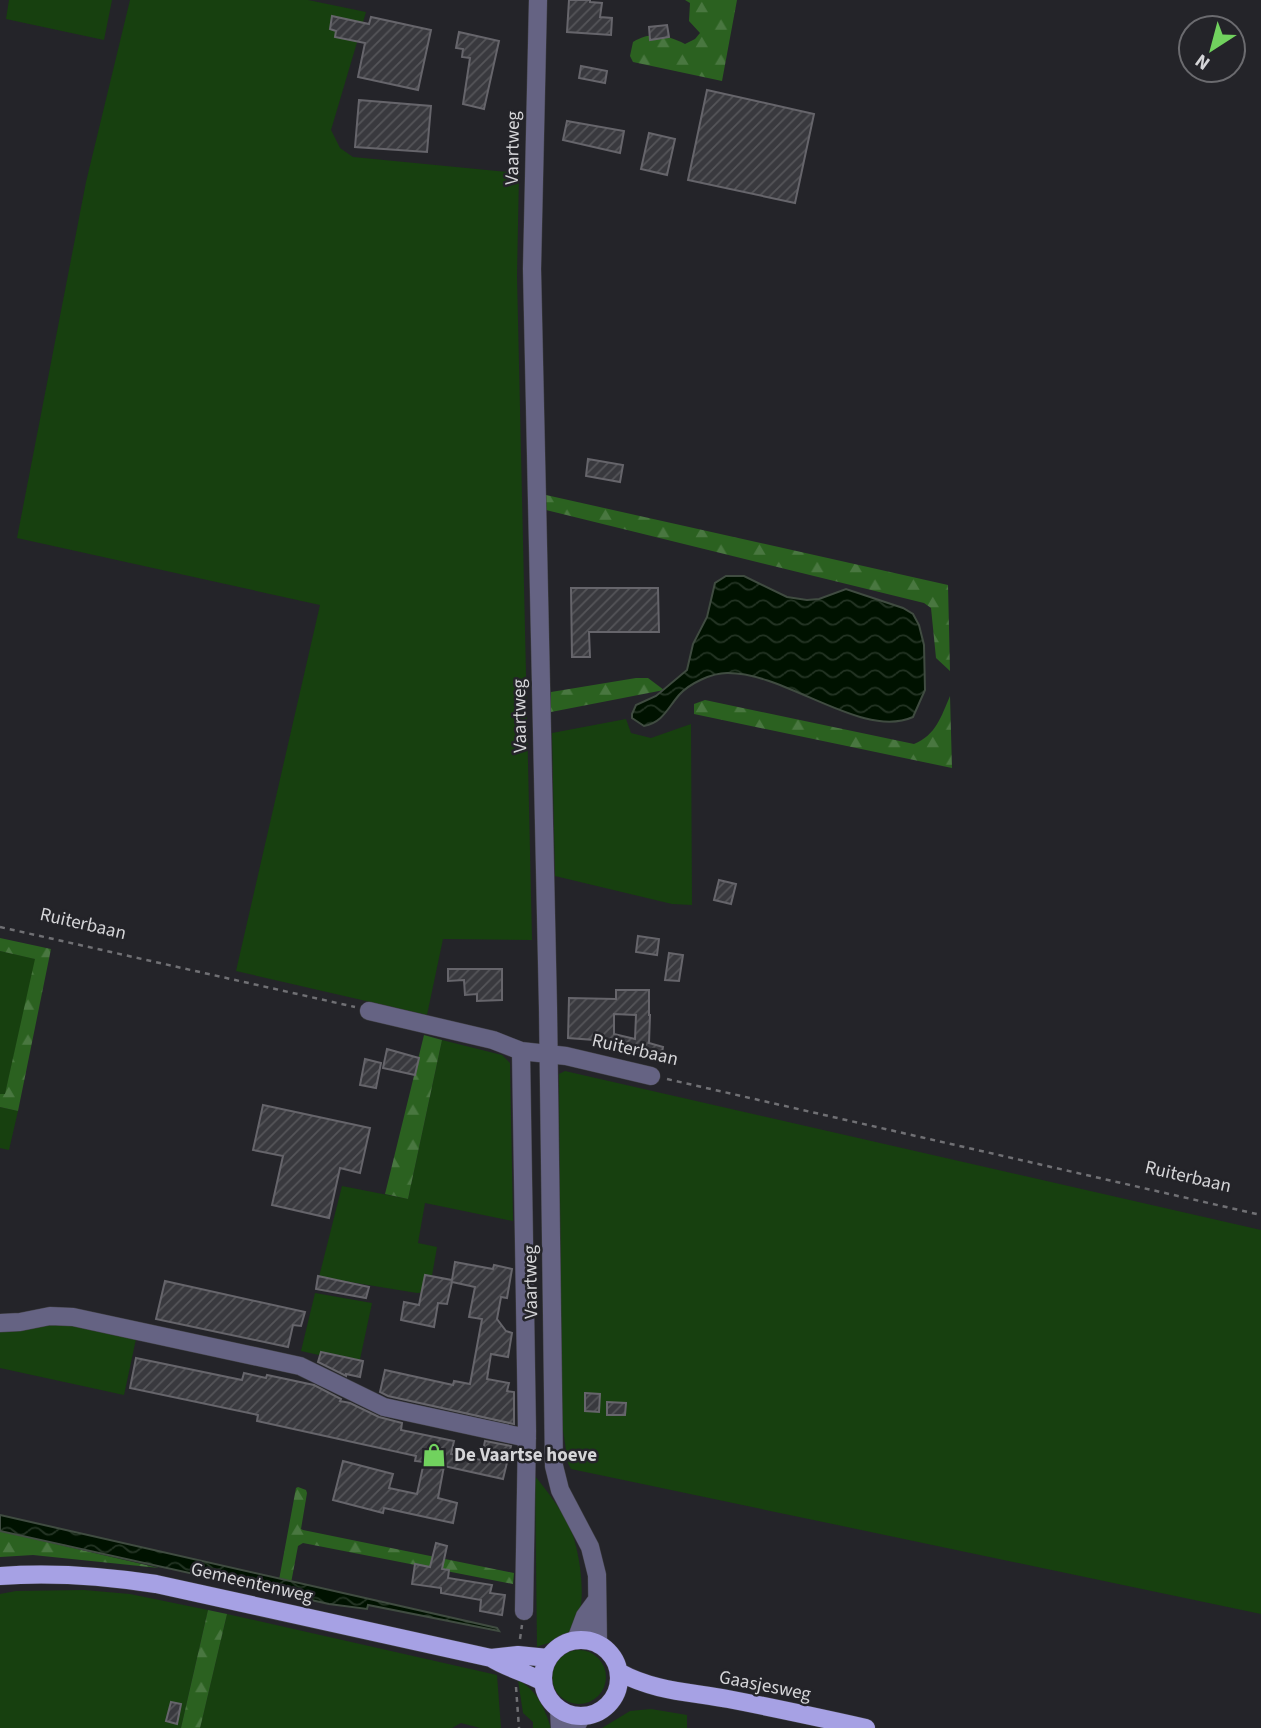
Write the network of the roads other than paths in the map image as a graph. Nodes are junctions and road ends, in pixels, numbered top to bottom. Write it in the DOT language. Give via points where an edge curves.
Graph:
graph roads {
  1 [pos="538,0"];
  2 [pos="369,1010"];
  3 [pos="521,1051"];
  4 [pos="548,1056"];
  5 [pos="651,1076"];
  6 [pos="0,1323"];
  7 [pos="553,1431"];
  8 [pos="527,1434"];
  9 [pos="0,1576"];
  10 [pos="596,1601"];
  11 [pos="524,1611"];
  12 [pos="576,1640"];
  13 [pos="598,1644"];
  14 [pos="491,1658"];
  15 [pos="548,1658"];
  16 [pos="619,1672"];
  17 [pos="543,1682"];
  18 [pos="655,1688"];
  19 [pos="615,1695"];
  20 [pos="559,1709"];
  21 [pos="578,1722"];
  22 [pos="561,1728"];
  23 [pos="866,1728"];
  1 -- 4 [label="street, Vaartweg" via="532,269"];
  2 -- 3 [label="street, Ruiterbaan"];
  3 -- 4 [label="street, Ruiterbaan"];
  3 -- 8 [label="street, Vaartweg"];
  4 -- 5 [label="street, Ruiterbaan"];
  4 -- 7 [label="street, Vaartweg"];
  6 -- 8 [label="street" via="73,1317 300,1366 384,1407"];
  7 -- 8 [label="street"];
  7 -- 10 [label="street, Vaartweg" via="560,1490 590,1547 597,1575"];
  8 -- 11 [label="street, Vaartweg"];
  9 -- 14 [label="main road, Gemeentenweg" via="115,1577"];
  10 -- 12 [label="street"];
  10 -- 13 [label="street, Vaartweg"];
  12 -- 13 [label="main road"];
  12 -- 15 [label="main road"];
  13 -- 16 [label="main road" via="612,1656"];
  14 -- 15 [label="main road, Gemeentenweg"];
  14 -- 17 [label="main road, Gemeentenweg"];
  15 -- 17 [label="main road"];
  16 -- 18 [label="main road, Gaasjesweg"];
  16 -- 19 [label="main road"];
  17 -- 20 [label="main road"];
  18 -- 19 [label="main road, Gaasjesweg"];
  18 -- 23 [label="main road, Gaasjesweg"];
  19 -- 21 [label="main road" via="601,1710"];
  20 -- 21 [label="main road"];
  20 -- 22 [label="street"];
}
